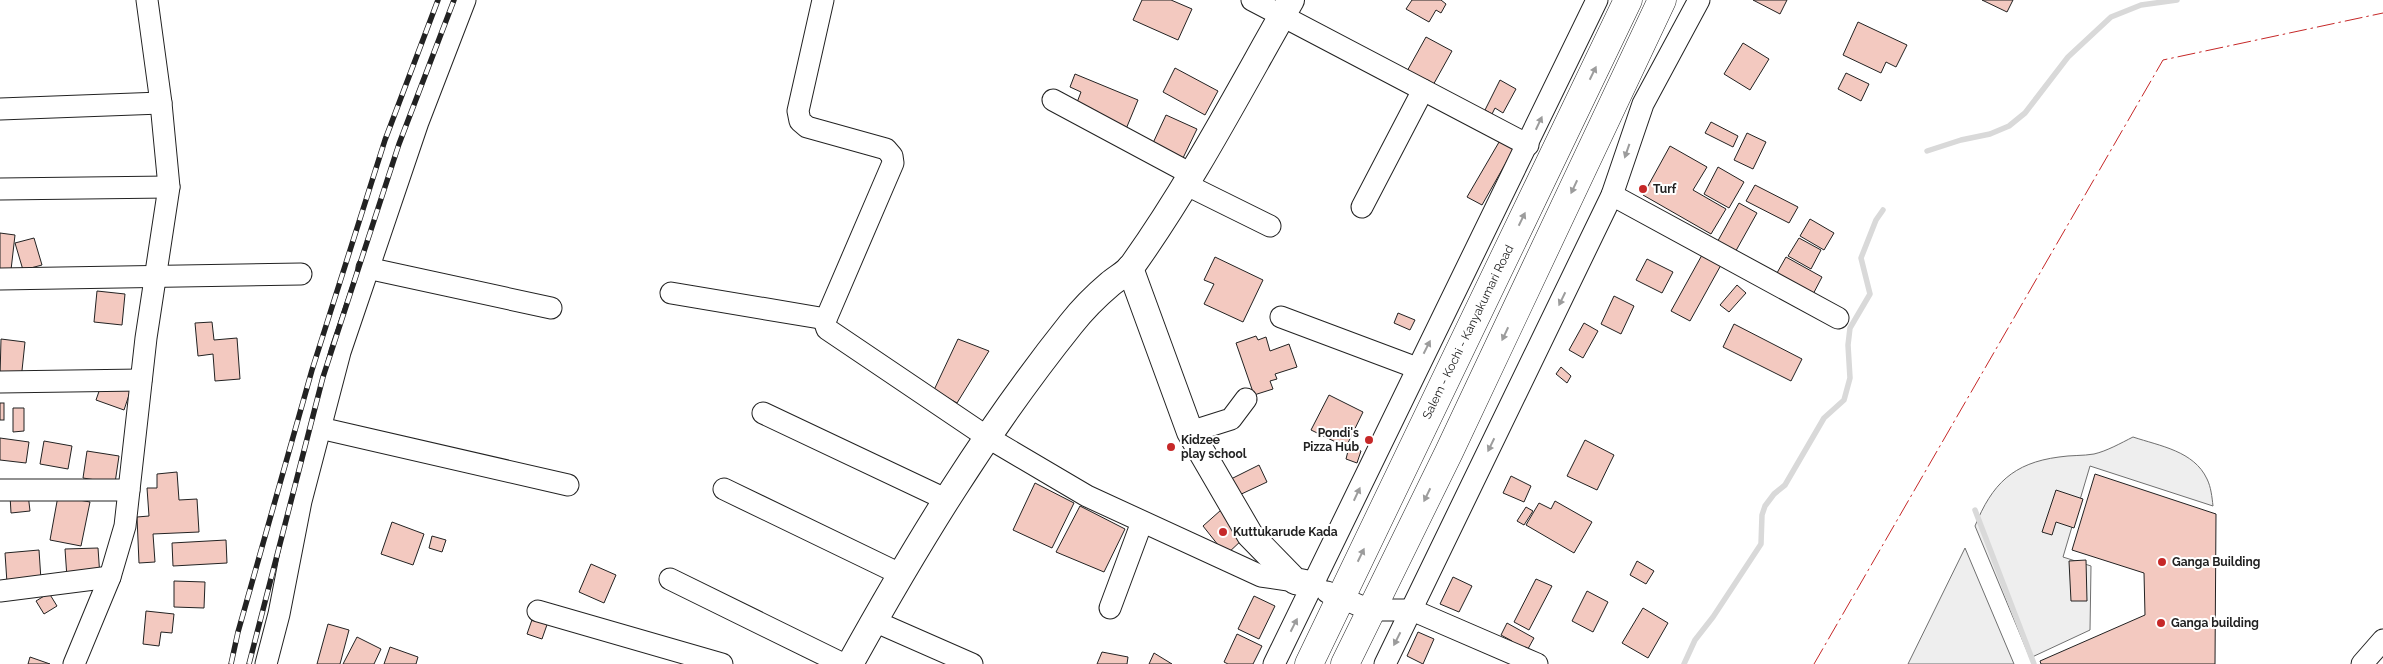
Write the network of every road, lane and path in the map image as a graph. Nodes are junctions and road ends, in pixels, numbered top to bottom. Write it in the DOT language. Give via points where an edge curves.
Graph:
graph roads {
  1 [pos="147,0"];
  2 [pos="465,0"];
  3 [pos="823,0"];
  4 [pos="1252,0"];
  5 [pos="1598,0"];
  6 [pos="1628,0"];
  7 [pos="1662,0"];
  8 [pos="1699,0"];
  9 [pos="1286,8"];
  10 [pos="1423,90"];
  11 [pos="1053,100"];
  12 [pos="162,103"];
  13 [pos="0,109"];
  14 [pos="1528,145"];
  15 [pos="1188,179"];
  16 [pos="169,188"];
  17 [pos="0,189"];
  18 [pos="1612,195"];
  19 [pos="1362,207"];
  20 [pos="1270,226"];
  21 [pos="367,268"];
  22 [pos="1130,268"];
  23 [pos="302,274"];
  24 [pos="155,275"];
  25 [pos="0,279"];
  26 [pos="671,293"];
  27 [pos="551,308"];
  28 [pos="1281,317"];
  29 [pos="1838,318"];
  30 [pos="826,319"];
  31 [pos="1416,368"];
  32 [pos="141,380"];
  33 [pos="0,382"];
  34 [pos="1246,399"];
  35 [pos="763,413"];
  36 [pos="320,428"];
  37 [pos="1190,432"];
  38 [pos="987,437"];
  39 [pos="568,485"];
  40 [pos="724,489"];
  41 [pos="0,490"];
  42 [pos="129,490"];
  43 [pos="945,500"];
  44 [pos="1142,522"];
  45 [pos="900,574"];
  46 [pos="110,577"];
  47 [pos="670,578"];
  48 [pos="1305,583"];
  49 [pos="0,591"];
  50 [pos="1340,599"];
  51 [pos="1110,608"];
  52 [pos="1370,610"];
  53 [pos="1412,610"];
  54 [pos="538,611"];
  55 [pos="874,621"];
  56 [pos="2383,640"];
  57 [pos="74,664"];
  58 [pos="266,664"];
  59 [pos="722,664"];
  60 [pos="843,664"];
  61 [pos="850,664"];
  62 [pos="970,664"];
  63 [pos="1274,664"];
  64 [pos="1309,664"];
  65 [pos="1345,664"];
  66 [pos="1385,664"];
  67 [pos="1537,664"];
  68 [pos="2362,664"];
  1 -- 12 [label="street"];
  2 -- 21 [label="street"];
  3 -- 30 [label="street" via="798,112 800,121 806,127 886,149 893,163"];
  4 -- 9 [label="street"];
  14 -- 5 [label="street, one-way"];
  50 -- 6 [label="highway, Salem - Kochi - Kanyakumari Road, one-way"];
  7 -- 52 [label="highway, one-way" via="1449,452"];
  8 -- 18 [label="street, one-way" via="1643,104"];
  9 -- 10 [label="street"];
  9 -- 15 [label="main road"];
  10 -- 14 [label="street"];
  10 -- 19 [label="street"];
  11 -- 15 [label="street"];
  12 -- 13 [label="street"];
  12 -- 16 [label="street"];
  31 -- 14 [label="street, one-way"];
  15 -- 20 [label="street"];
  15 -- 22 [label="main road"];
  16 -- 17 [label="street"];
  16 -- 24 [label="street"];
  18 -- 29 [label="street"];
  18 -- 53 [label="street, one-way"];
  21 -- 27 [label="street"];
  21 -- 36 [label="street"];
  22 -- 37 [label="main road"];
  22 -- 38 [label="main road" via="1109,284 1072,322"];
  23 -- 24 [label="street"];
  24 -- 25 [label="street"];
  24 -- 32 [label="street"];
  26 -- 30 [label="street"];
  28 -- 31 [label="street"];
  30 -- 38 [label="street" via="826,329 831,333"];
  48 -- 31 [label="street, one-way"];
  32 -- 33 [label="street"];
  32 -- 42 [label="street"];
  34 -- 37 [label="street" via="1231,419"];
  35 -- 43 [label="street"];
  36 -- 39 [label="street"];
  36 -- 58 [label="street"];
  37 -- 48 [label="main road" via="1250,535"];
  38 -- 43 [label="main road"];
  38 -- 44 [label="street" via="1087,496"];
  40 -- 45 [label="street"];
  41 -- 42 [label="street"];
  42 -- 46 [label="street" via="125,526"];
  43 -- 45 [label="main road"];
  44 -- 48 [label="street" via="1261,576"];
  44 -- 51 [label="street"];
  45 -- 55 [label="main road"];
  46 -- 49 [label="street"];
  46 -- 57 [label="street"];
  47 -- 60 [label="street"];
  48 -- 50 [label="street"];
  63 -- 48 [label="street, one-way"];
  50 -- 52 [label="street"];
  50 -- 64 [label="highway, Salem - Kochi - Kanyakumari Road"];
  52 -- 53 [label="street"];
  52 -- 65 [label="highway"];
  53 -- 66 [label="street, one-way"];
  53 -- 67 [label="street"];
  54 -- 59 [label="street"];
  55 -- 61 [label="main road"];
  55 -- 62 [label="street"];
  56 -- 68 [label="street"];
}
